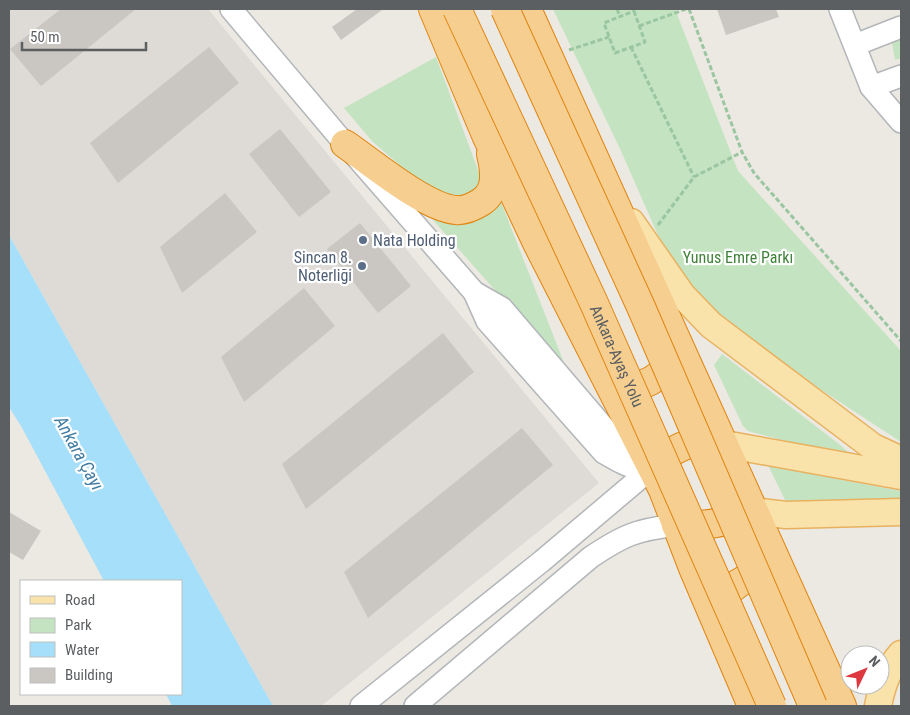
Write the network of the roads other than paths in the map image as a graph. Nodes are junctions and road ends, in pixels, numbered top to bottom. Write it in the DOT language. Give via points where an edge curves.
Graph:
graph roads {
  1 [pos="232,9"];
  2 [pos="433,9"];
  3 [pos="457,9"];
  4 [pos="505,9"];
  5 [pos="527,9"];
  6 [pos="840,9"];
  7 [pos="901,27"];
  8 [pos="854,45"];
  9 [pos="901,76"];
  10 [pos="871,88"];
  11 [pos="901,122"];
  12 [pos="486,136"];
  13 [pos="345,144"];
  14 [pos="606,188"];
  15 [pos="668,320"];
  16 [pos="597,360"];
  17 [pos="724,444"];
  18 [pos="901,460"];
  19 [pos="652,468"];
  20 [pos="901,476"];
  21 [pos="752,511"];
  22 [pos="901,512"];
  23 [pos="676,525"];
  24 [pos="788,584"];
  25 [pos="716,623"];
  26 [pos="901,654"];
  27 [pos="361,706"];
  28 [pos="415,706"];
  29 [pos="752,706"];
  30 [pos="772,706"];
  31 [pos="813,706"];
  32 [pos="842,706"];
  33 [pos="878,706"];
  1 -- 13 [label="street"];
  2 -- 12 [label="highway"];
  3 -- 30 [label="highway, Ankara-Ayaş Yolu, bridge" via="593,301"];
  4 -- 31 [label="highway, bridge" via="641,307"];
  5 -- 14 [label="highway"];
  6 -- 8 [label="street"];
  7 -- 8 [label="street"];
  8 -- 10 [label="street"];
  9 -- 10 [label="street"];
  10 -- 11 [label="street"];
  12 -- 13 [label="highway" via="495,171 493,186 486,198 472,208 456,210 436,205"];
  12 -- 16 [label="highway"];
  13 -- 19 [label="street" via="474,292 487,321 604,453 636,468"];
  14 -- 15 [label="highway"];
  14 -- 18 [label="main road" via="682,295 711,326 873,447"];
  15 -- 16 [label="highway" via="673,338 672,359 652,381 623,384"];
  15 -- 17 [label="highway"];
  16 -- 19 [label="highway"];
  17 -- 19 [label="highway" via="686,444"];
  17 -- 20 [label="main road"];
  17 -- 21 [label="highway"];
  19 -- 23 [label="highway"];
  19 -- 27 [label="street"];
  21 -- 22 [label="main road" via="786,515"];
  21 -- 23 [label="highway" via="720,523"];
  21 -- 24 [label="highway"];
  23 -- 25 [label="highway"];
  23 -- 28 [label="street" via="643,529 591,557"];
  24 -- 25 [label="highway" via="768,577 747,578 725,596 718,608"];
  24 -- 32 [label="highway"];
  25 -- 29 [label="highway"];
  26 -- 33 [label="main road" via="883,684"];
}
